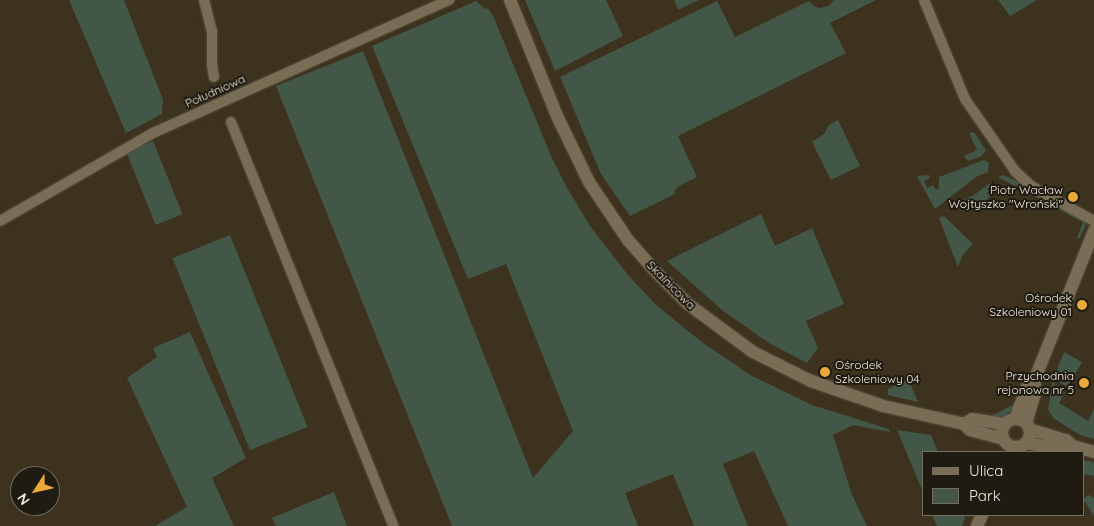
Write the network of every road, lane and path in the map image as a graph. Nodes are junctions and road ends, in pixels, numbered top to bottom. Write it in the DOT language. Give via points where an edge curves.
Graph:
graph roads {
  1 [pos="204,0"];
  2 [pos="449,0"];
  3 [pos="510,0"];
  4 [pos="924,0"];
  5 [pos="214,78"];
  6 [pos="231,122"];
  7 [pos="0,220"];
  8 [pos="1094,221"];
  9 [pos="1094,231"];
  10 [pos="964,424"];
  11 [pos="1019,424"];
  12 [pos="1004,445"];
  13 [pos="1073,446"];
  14 [pos="1021,447"];
  15 [pos="1094,452"];
  16 [pos="392,526"];
  1 -- 5 [label="street" via="212,31"];
  2 -- 7 [label="street, Południowa" via="153,133"];
  3 -- 10 [label="street, Skalnicowa" via="558,118 589,182 628,240 674,291 730,336 811,381 883,406"];
  4 -- 8 [label="street" via="965,99 1012,167 1031,186"];
  6 -- 16 [label="street"];
  9 -- 11 [label="street" via="1034,381 1036,391"];
  10 -- 11 [label="street, Skalnicowa" via="972,419"];
  10 -- 12 [label="street, Skalnicowa" via="970,430"];
  11 -- 12 [label="street" via="1002,431"];
  11 -- 13 [label="street, Skalnicowa" via="1066,440"];
  11 -- 14 [label="street" via="1030,435"];
  12 -- 14 [label="street"];
  13 -- 14 [label="street, Skalnicowa" via="1065,450"];
  13 -- 15 [label="street, Skalnicowa"];
}
